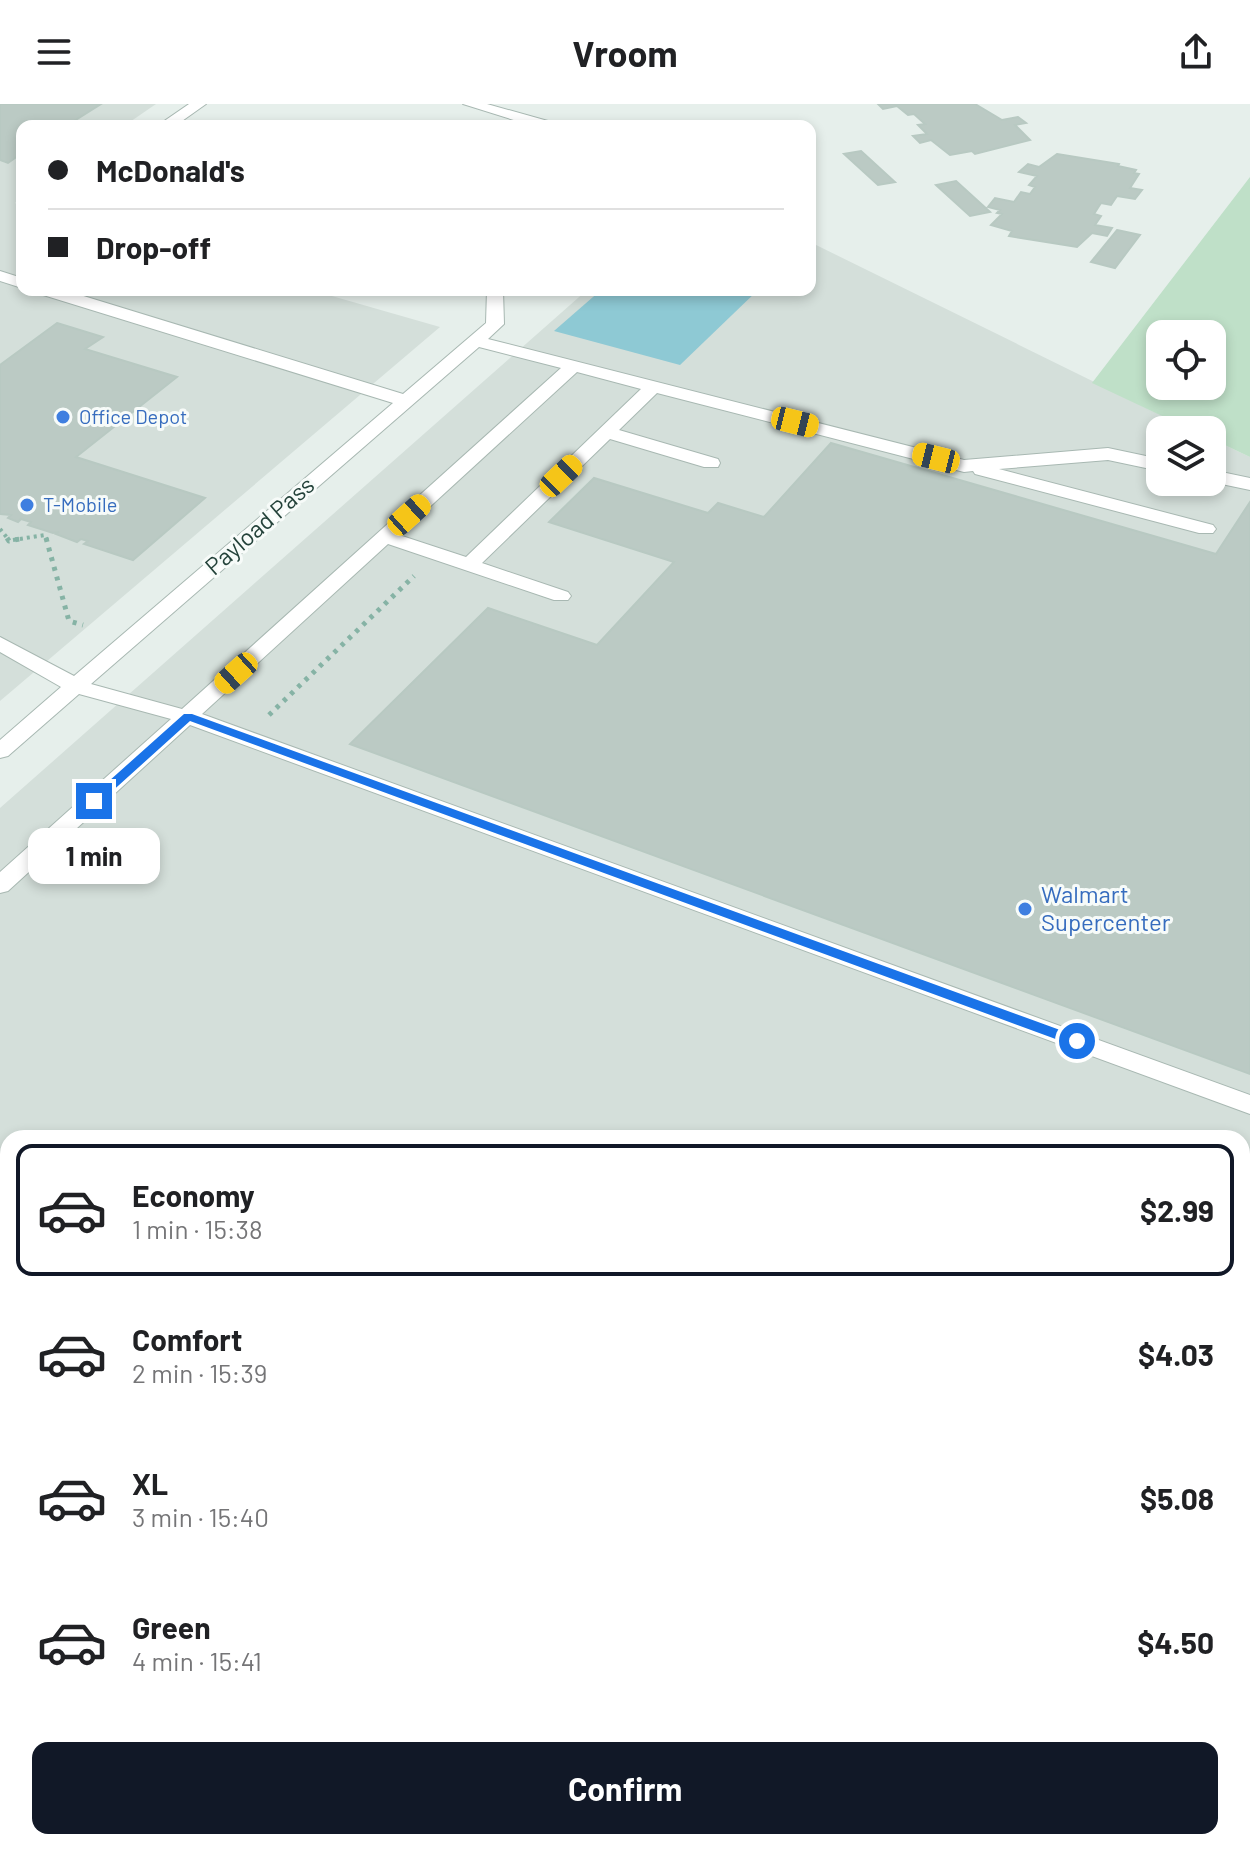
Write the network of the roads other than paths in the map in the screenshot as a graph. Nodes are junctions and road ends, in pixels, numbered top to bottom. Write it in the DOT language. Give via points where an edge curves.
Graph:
graph roads {
  1 [pos="199,104"];
  2 [pos="470,104"];
  3 [pos="174,120"];
  4 [pos="528,120"];
  5 [pos="65,296"];
  6 [pos="495,296"];
  7 [pos="476,341"];
  8 [pos="574,366"];
  9 [pos="654,386"];
  10 [pos="405,401"];
  11 [pos="607,432"];
  12 [pos="1146,462"];
  13 [pos="711,463"];
  14 [pos="964,466"];
  15 [pos="1226,479"];
  16 [pos="1250,484"];
  17 [pos="1206,529"];
  18 [pos="386,537"];
  19 [pos="469,565"];
  20 [pos="561,596"];
  21 [pos="0,643"];
  22 [pos="75,686"];
  23 [pos="188,717"];
  24 [pos="0,751"];
  25 [pos="0,885"];
  26 [pos="1250,1105"];
  1 -- 3 [label="street"];
  2 -- 4 [label="street"];
  5 -- 10 [label="street"];
  6 -- 7 [label="street, Payload Pass" via="495,324"];
  7 -- 8 [label="street"];
  7 -- 10 [label="street, Payload Pass"];
  8 -- 9 [label="street"];
  8 -- 18 [label="street"];
  9 -- 11 [label="street"];
  9 -- 14 [label="street"];
  10 -- 22 [label="street, Payload Pass"];
  11 -- 13 [label="street"];
  11 -- 19 [label="street"];
  12 -- 14 [label="street" via="1108,454"];
  14 -- 17 [label="street"];
  15 -- 16 [label="street"];
  18 -- 19 [label="street"];
  18 -- 23 [label="street"];
  19 -- 20 [label="street"];
  21 -- 22 [label="street"];
  22 -- 23 [label="street"];
  22 -- 24 [label="street, Payload Pass"];
  23 -- 25 [label="street"];
  23 -- 26 [label="street"];
}
